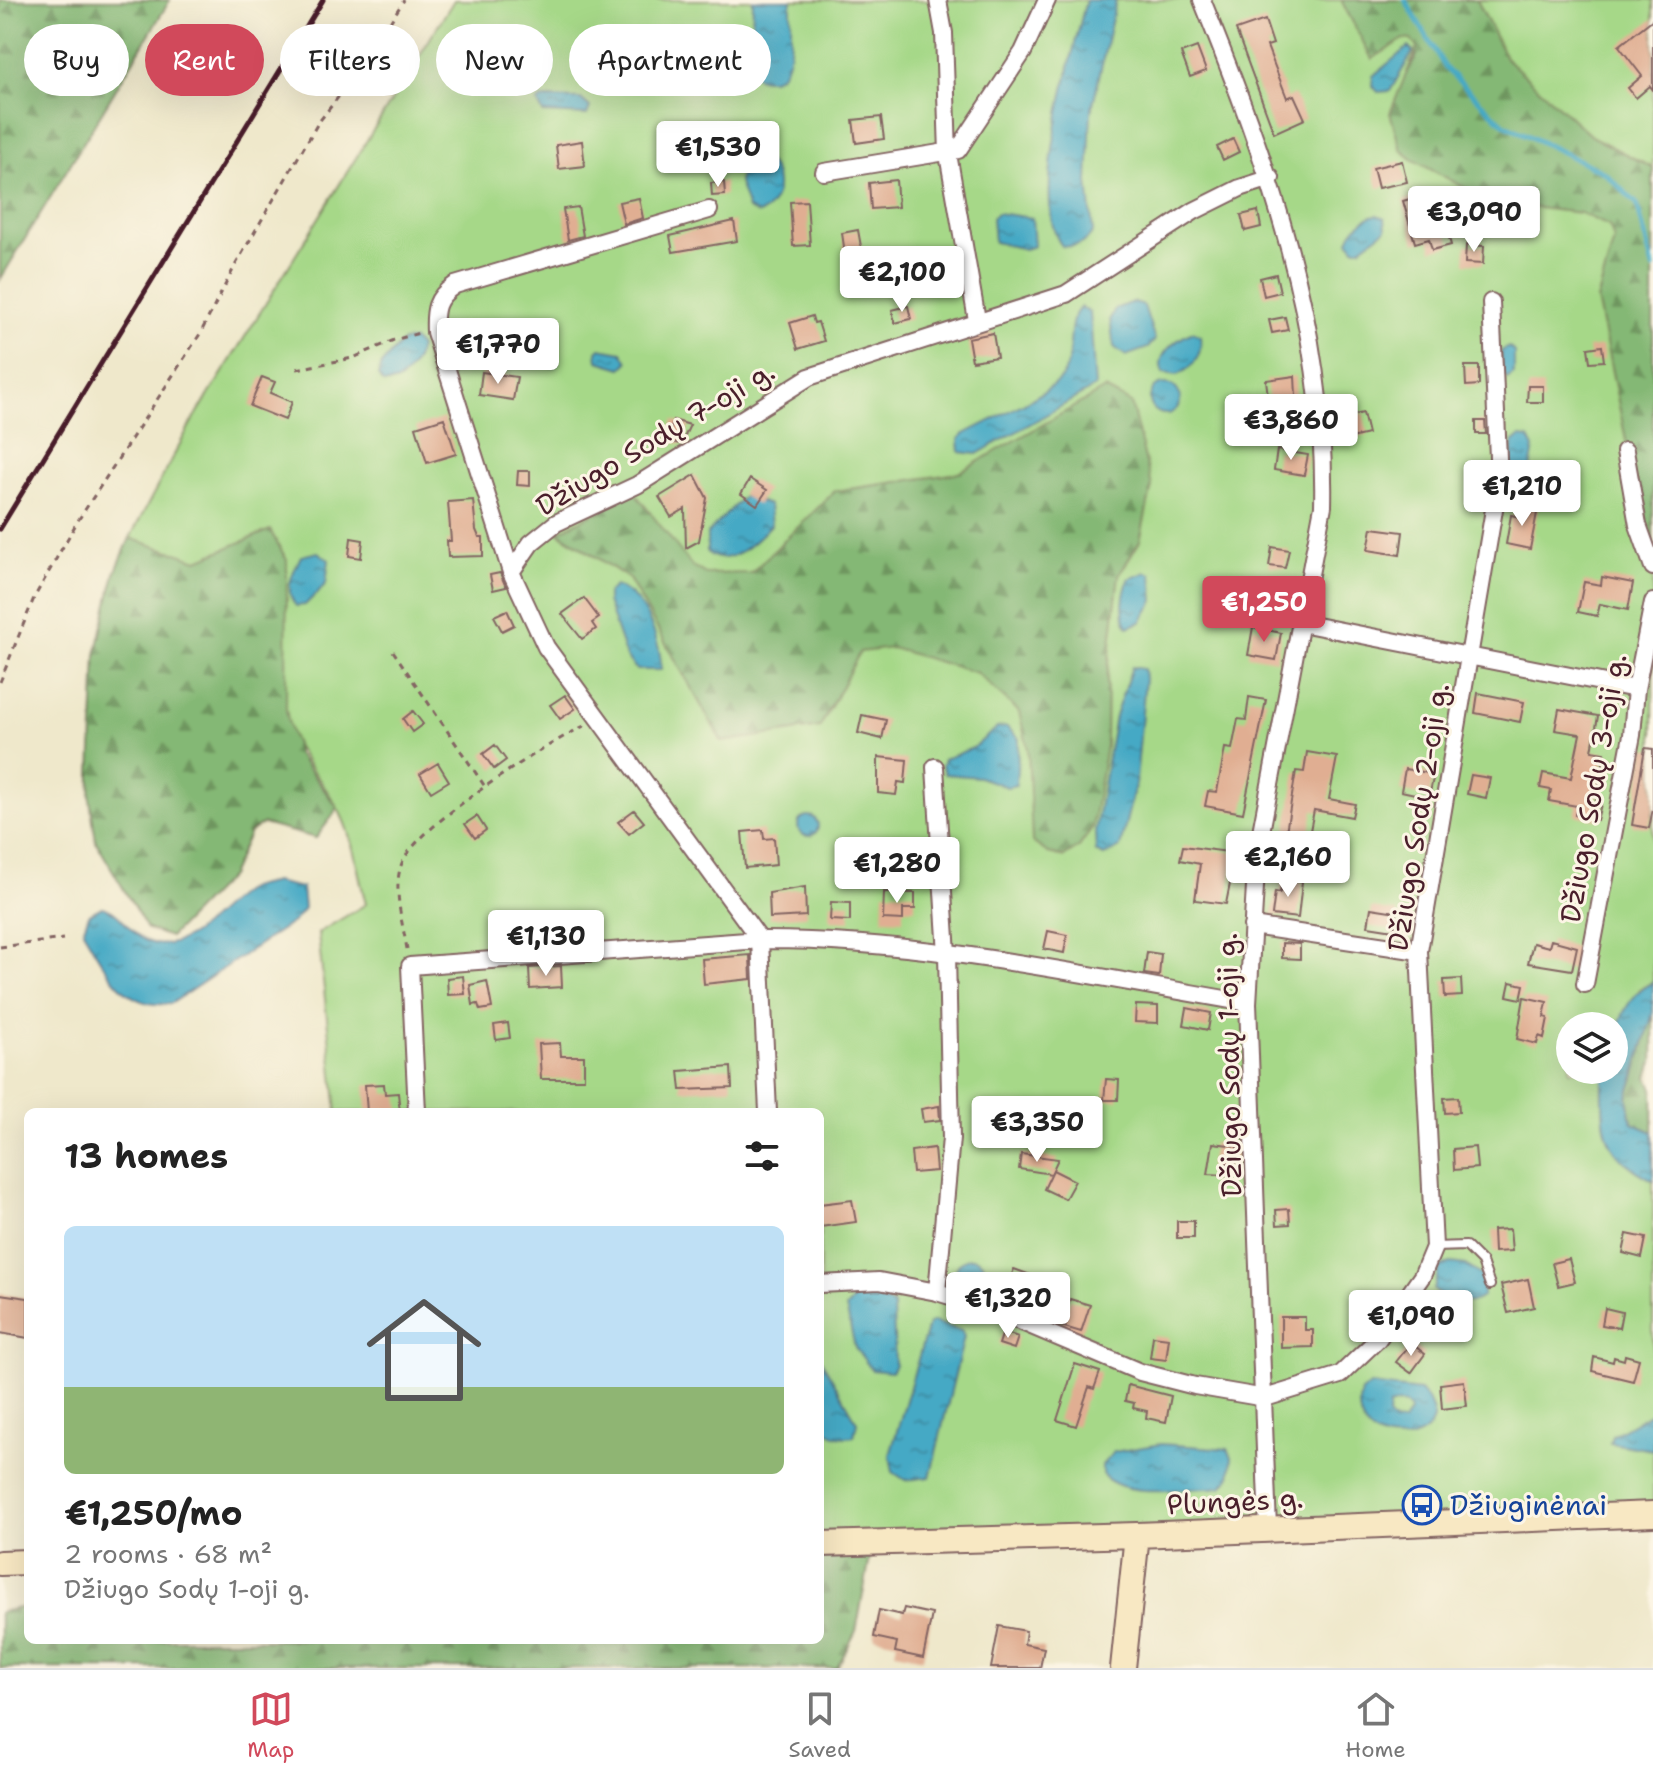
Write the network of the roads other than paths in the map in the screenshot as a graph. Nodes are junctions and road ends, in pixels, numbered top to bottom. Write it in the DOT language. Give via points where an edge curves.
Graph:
graph roads {
  1 [pos="938,0"];
  2 [pos="1047,0"];
  3 [pos="1202,0"];
  4 [pos="948,154"];
  5 [pos="824,172"];
  6 [pos="1271,178"];
  7 [pos="709,210"];
  8 [pos="1491,302"];
  9 [pos="977,320"];
  10 [pos="1625,451"];
  11 [pos="1653,567"];
  12 [pos="511,572"];
  13 [pos="1653,602"];
  14 [pos="1301,623"];
  15 [pos="1470,658"];
  16 [pos="1636,689"];
  17 [pos="935,767"];
  18 [pos="1252,926"];
  19 [pos="760,940"];
  20 [pos="1419,951"];
  21 [pos="947,954"];
  22 [pos="1585,984"];
  23 [pos="1248,1003"];
  24 [pos="417,1108"];
  25 [pos="768,1108"];
  26 [pos="1434,1247"];
  27 [pos="824,1284"];
  28 [pos="1490,1285"];
  29 [pos="937,1292"];
  30 [pos="1265,1398"];
  31 [pos="1653,1514"];
  32 [pos="1268,1529"];
  33 [pos="1137,1535"];
  34 [pos="824,1544"];
  35 [pos="24,1562"];
  36 [pos="0,1563"];
  37 [pos="1123,1668"];
  1 -- 4 [label="street"];
  2 -- 4 [label="street" via="1023,52 958,150"];
  3 -- 6 [label="street, Džiugo Sodų 1-oji g."];
  4 -- 5 [label="street"];
  4 -- 9 [label="street"];
  6 -- 9 [label="street, Džiugo Sodų 7-oji g." via="1194,211 1066,294"];
  6 -- 14 [label="street, Džiugo Sodų 1-oji g." via="1306,326 1324,456 1323,506"];
  7 -- 12 [label="street" via="455,285 438,300 435,332"];
  8 -- 15 [label="street, Džiugo Sodų 2-oji g." via="1499,480"];
  9 -- 12 [label="street, Džiugo Sodų 7-oji g." via="809,377 637,485 556,523 531,543"];
  10 -- 11 [label="street" via="1638,525"];
  12 -- 19 [label="street" via="546,647"];
  13 -- 16 [label="street, Džiugo Sodų 3-oji g."];
  14 -- 15 [label="street"];
  14 -- 18 [label="street, Džiugo Sodų 1-oji g." via="1257,853"];
  15 -- 16 [label="street"];
  15 -- 20 [label="street, Džiugo Sodų 2-oji g."];
  16 -- 22 [label="street, Džiugo Sodų 3-oji g."];
  17 -- 21 [label="street"];
  18 -- 20 [label="street"];
  18 -- 23 [label="street, Džiugo Sodų 1-oji g."];
  19 -- 21 [label="street" via="817,939"];
  19 -- 24 [label="street" via="410,966"];
  19 -- 25 [label="street"];
  20 -- 26 [label="street, Džiugo Sodų 2-oji g."];
  21 -- 23 [label="street"];
  21 -- 29 [label="street" via="951,1138"];
  23 -- 30 [label="street, Džiugo Sodų 1-oji g."];
  26 -- 28 [label="lane" via="1466,1246 1482,1262"];
  26 -- 30 [label="street, Džiugo Sodų 2-oji g." via="1422,1276 1378,1339 1340,1375"];
  27 -- 29 [label="street" via="879,1281"];
  29 -- 30 [label="street" via="989,1308 1140,1372"];
  30 -- 32 [label="street, Džiugo Sodų 1-oji g."];
  31 -- 32 [label="main road, Plungės g."];
  32 -- 33 [label="main road, Plungės g."];
  33 -- 34 [label="main road, Plungės g."];
  33 -- 37 [label="main road"];
  35 -- 36 [label="main road"];
}
